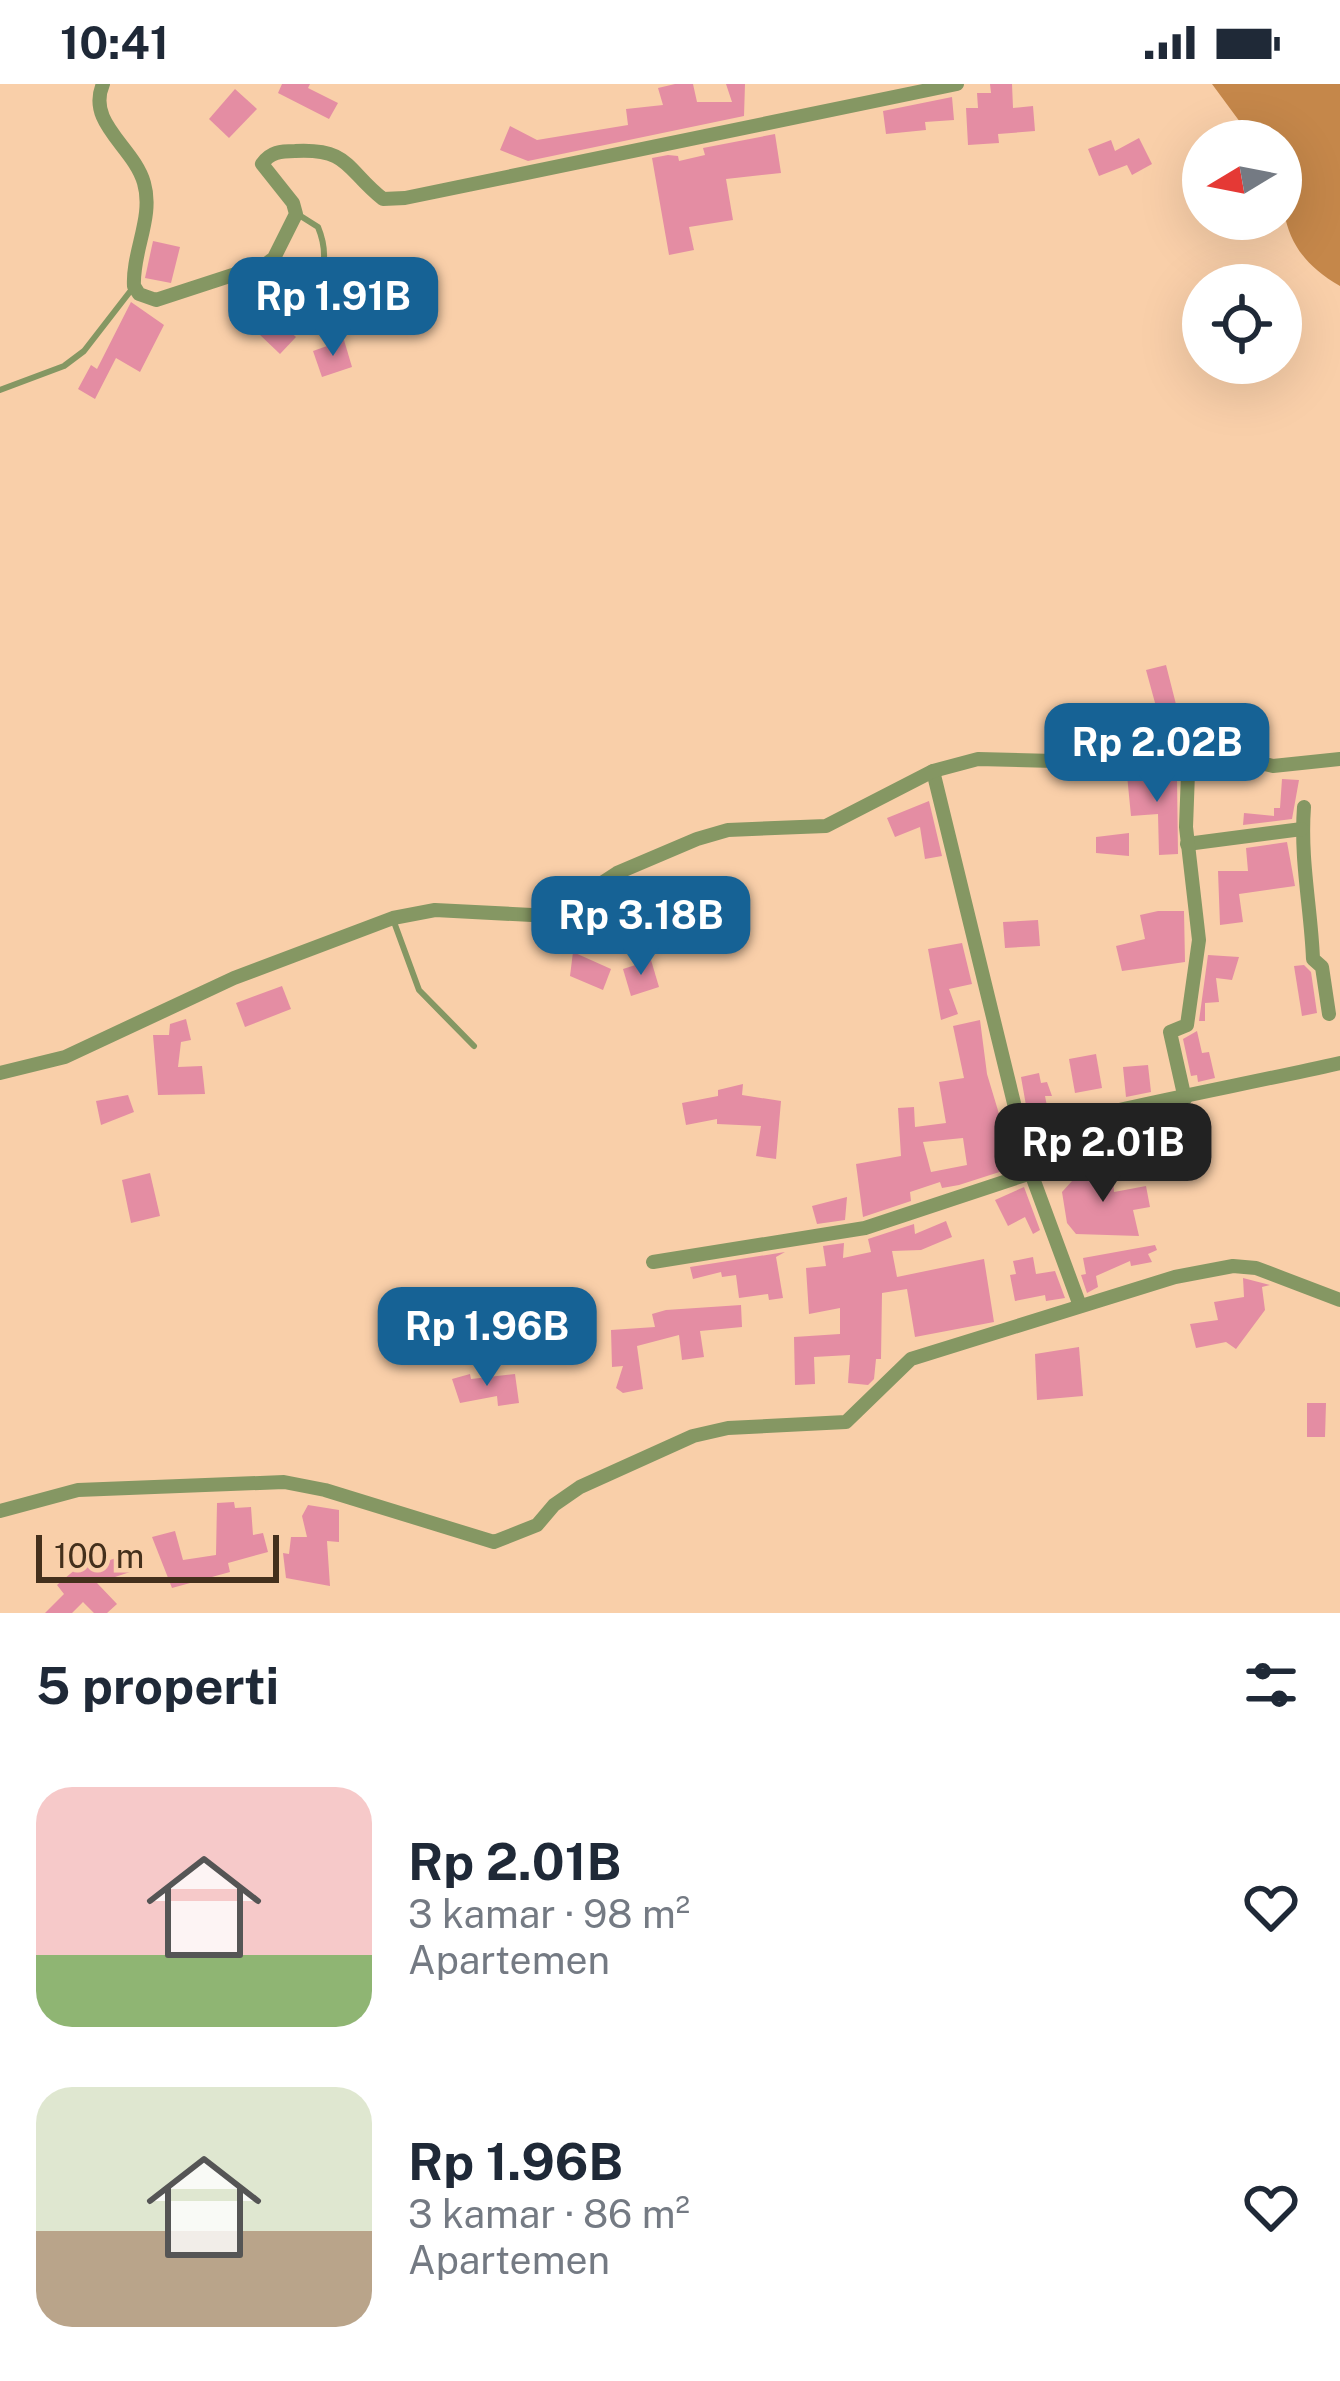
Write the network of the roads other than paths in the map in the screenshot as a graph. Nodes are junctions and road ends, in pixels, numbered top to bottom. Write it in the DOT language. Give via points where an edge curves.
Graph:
graph roads {
  1 [pos="103,84"];
  2 [pos="958,84"];
  3 [pos="296,214"];
  4 [pos="134,286"];
  5 [pos="291,324"];
  6 [pos="0,389"];
  7 [pos="1190,746"];
  8 [pos="1340,759"];
  9 [pos="933,771"];
  10 [pos="1304,807"];
  11 [pos="1302,830"];
  12 [pos="1187,844"];
  13 [pos="393,918"];
  14 [pos="1329,1014"];
  15 [pos="474,1046"];
  16 [pos="1340,1063"];
  17 [pos="0,1072"];
  18 [pos="1185,1099"];
  19 [pos="1024,1134"];
  20 [pos="1031,1174"];
  21 [pos="653,1262"];
  22 [pos="1340,1300"];
  23 [pos="1079,1303"];
  24 [pos="0,1511"];
  1 -- 4 [label="street" via="102,119 130,153 146,194"];
  2 -- 3 [label="street" via="405,198 383,200 339,154 268,155 265,174"];
  3 -- 4 [label="street" via="266,264 156,300"];
  3 -- 5 [label="lane" via="317,227 325,262 324,277"];
  4 -- 6 [label="lane" via="84,351"];
  7 -- 8 [label="street" via="1273,766"];
  7 -- 9 [label="street" via="1054,761 978,759"];
  7 -- 12 [label="street"];
  9 -- 13 [label="street" via="826,826 697,839 617,873 551,916 435,910"];
  9 -- 19 [label="street"];
  10 -- 11 [label="street"];
  11 -- 12 [label="street"];
  11 -- 14 [label="street" via="1305,909"];
  12 -- 18 [label="street" via="1198,956 1187,1025 1170,1032"];
  13 -- 15 [label="lane" via="419,990"];
  13 -- 17 [label="street" via="234,978 65,1057"];
  16 -- 18 [label="street"];
  18 -- 19 [label="street" via="1128,1105"];
  19 -- 20 [label="street"];
  20 -- 21 [label="street" via="865,1228"];
  20 -- 23 [label="street"];
  22 -- 23 [label="street" via="1283,1275 1233,1266"];
  23 -- 24 [label="street" via="910,1359 846,1422 693,1436 580,1486 537,1526 494,1542 284,1482 78,1490"];
}
